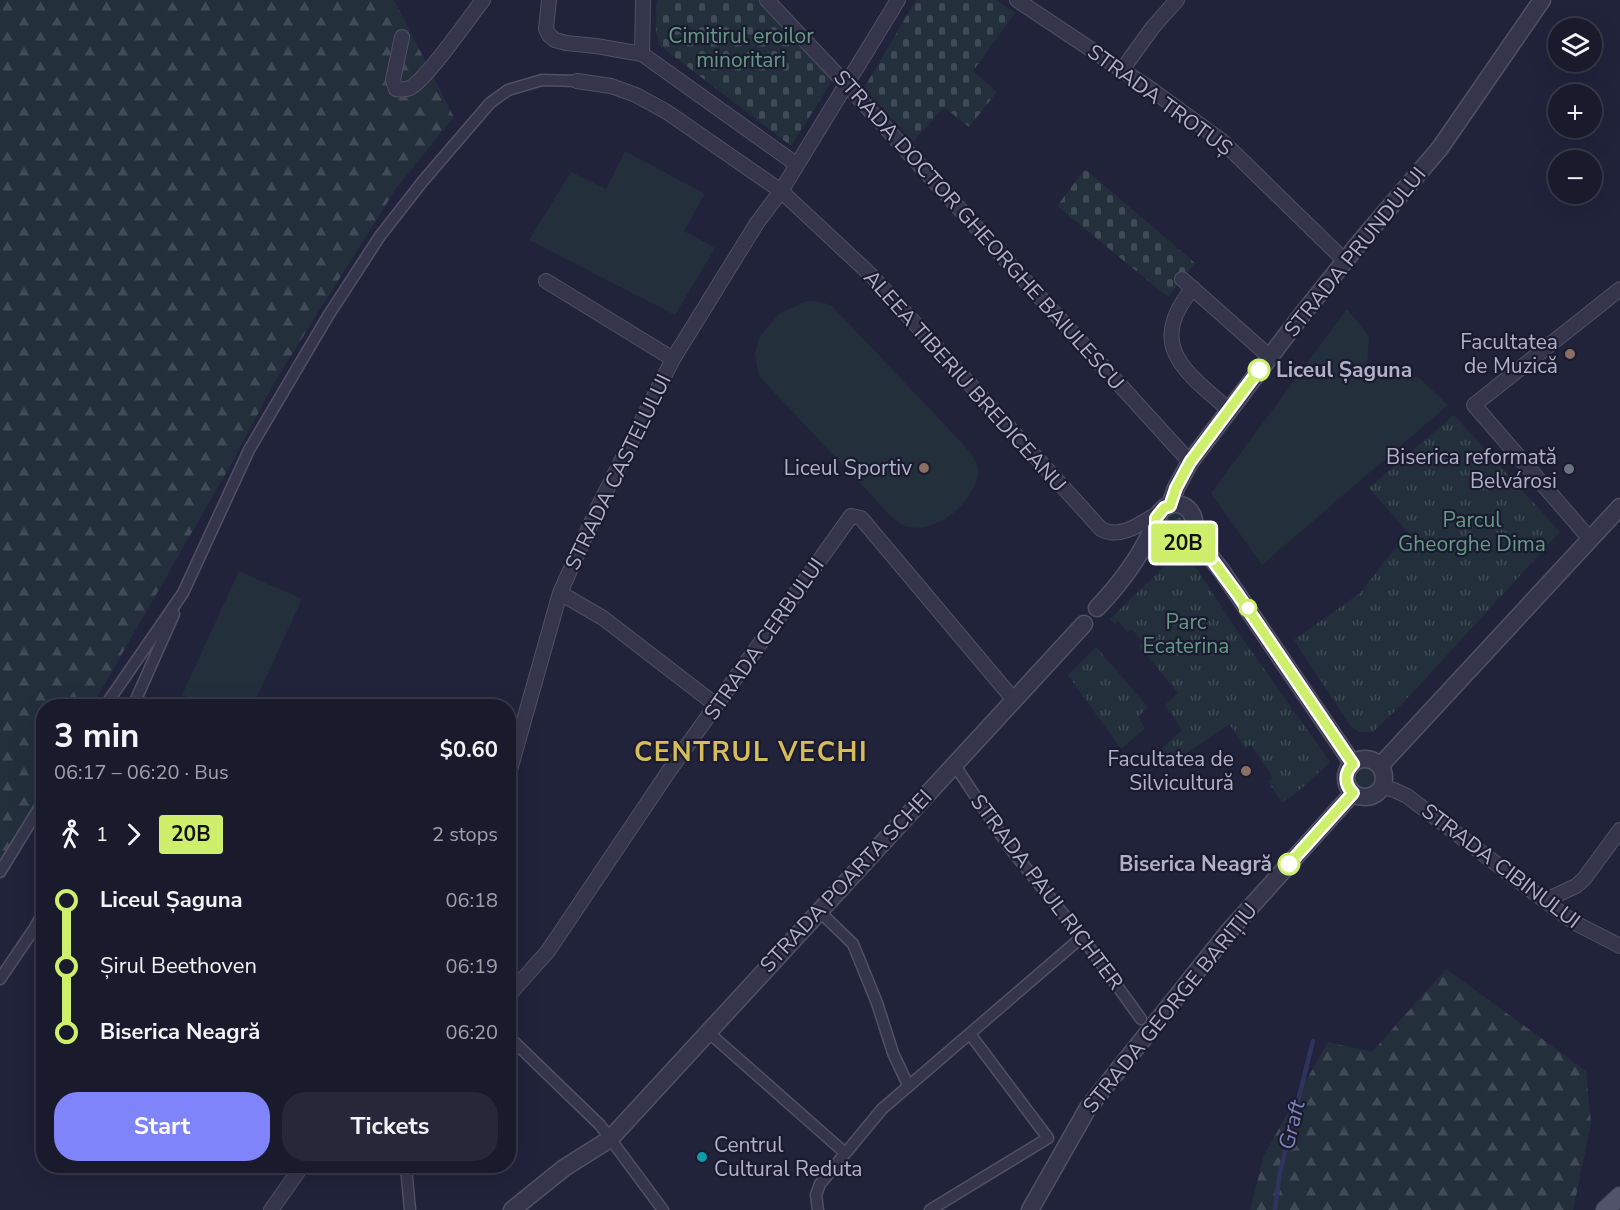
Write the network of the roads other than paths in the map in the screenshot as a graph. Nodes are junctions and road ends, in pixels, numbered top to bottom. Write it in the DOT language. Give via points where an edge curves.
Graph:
graph roads {
  1 [pos="483,0"];
  2 [pos="549,0"];
  3 [pos="643,0"];
  4 [pos="767,0"];
  5 [pos="898,0"];
  6 [pos="1017,0"];
  7 [pos="1177,0"];
  8 [pos="1542,0"];
  9 [pos="402,37"];
  10 [pos="642,54"];
  11 [pos="1122,69"];
  12 [pos="577,81"];
  13 [pos="845,83"];
  14 [pos="796,164"];
  15 [pos="778,189"];
  16 [pos="1345,261"];
  17 [pos="546,281"];
  18 [pos="1620,289"];
  19 [pos="1270,357"];
  20 [pos="673,359"];
  21 [pos="1229,410"];
  22 [pos="1190,462"];
  23 [pos="1620,507"];
  24 [pos="1162,514"];
  25 [pos="1193,535"];
  26 [pos="1590,539"];
  27 [pos="183,593"];
  28 [pos="560,594"];
  29 [pos="1097,608"];
  30 [pos="1084,624"];
  31 [pos="110,699"];
  32 [pos="136,699"];
  33 [pos="1014,700"];
  34 [pos="716,705"];
  35 [pos="516,749"];
  36 [pos="954,764"];
  37 [pos="1353,764"];
  38 [pos="1380,766"];
  39 [pos="1382,787"];
  40 [pos="1353,793"];
  41 [pos="36,813"];
  42 [pos="1620,830"];
  43 [pos="0,872"];
  44 [pos="1546,900"];
  45 [pos="819,911"];
  46 [pos="36,925"];
  47 [pos="1082,938"];
  48 [pos="1620,946"];
  49 [pos="0,979"];
  50 [pos="516,987"];
  51 [pos="1141,1019"];
  52 [pos="708,1032"];
  53 [pos="970,1034"];
  54 [pos="516,1045"];
  55 [pos="908,1085"];
  56 [pos="610,1140"];
  57 [pos="844,1152"];
  58 [pos="297,1173"];
  59 [pos="407,1173"];
  60 [pos="1620,1196"];
  61 [pos="271,1210"];
  62 [pos="410,1210"];
  63 [pos="513,1210"];
  64 [pos="663,1210"];
  65 [pos="818,1210"];
  66 [pos="930,1210"];
  67 [pos="1030,1210"];
  68 [pos="1605,1210"];
  1 -- 9 [label="street" via="426,73 412,87 396,90 393,80"];
  2 -- 10 [label="street" via="546,29 555,40"];
  3 -- 10 [label="street"];
  4 -- 13 [label="street, STRADA DOCTOR GHEORGHE BAIULESCU"];
  5 -- 13 [label="street, STRADA CASTELULUI"];
  6 -- 11 [label="street, STRADA TROTUȘ"];
  7 -- 11 [label="street"];
  8 -- 16 [label="street, STRADA PRUNDULUI" via="1440,148"];
  10 -- 14 [label="street"];
  11 -- 16 [label="street, STRADA TROTUȘ" via="1222,141"];
  12 -- 15 [label="street, ALEEA TIBERIU BREDICEANU" via="636,95"];
  12 -- 27 [label="street" via="542,80 508,90 490,103 380,236 249,450"];
  13 -- 14 [label="street, STRADA CASTELULUI"];
  13 -- 22 [label="street, STRADA DOCTOR GHEORGHE BAIULESCU"];
  14 -- 15 [label="street, STRADA CASTELULUI"];
  15 -- 20 [label="street, STRADA CASTELULUI"];
  15 -- 24 [label="street, ALEEA TIBERIU BREDICEANU" via="872,276 1101,529 1119,532"];
  16 -- 19 [label="street, STRADA PRUNDULUI"];
  17 -- 20 [label="street"];
  18 -- 26 [label="street" via="1474,405"];
  19 -- 21 [label="street, STRADA PRUNDULUI"];
  19 -- 21 [label="street" via="1188,284 1172,325 1170,340 1174,354 1188,374"];
  20 -- 28 [label="street, STRADA CASTELULUI" via="600,503"];
  21 -- 22 [label="street, STRADA PRUNDULUI"];
  22 -- 24 [label="street, STRADA PRUNDULUI"];
  23 -- 26 [label="street"];
  24 -- 25 [label="street" via="1176,504 1189,510 1195,522"];
  24 -- 25 [label="street" via="1158,535 1168,544 1182,543"];
  24 -- 29 [label="street" via="1120,585"];
  25 -- 37 [label="street"];
  26 -- 38 [label="street"];
  27 -- 31 [label="street"];
  27 -- 32 [label="street"];
  28 -- 34 [label="street" via="603,618"];
  28 -- 35 [label="street, STRADA CASTELULUI"];
  30 -- 33 [label="street, STRADA POARTA SCHEI"];
  33 -- 34 [label="street, STRADA CERBULUI" via="861,518 851,516"];
  33 -- 36 [label="street, STRADA POARTA SCHEI"];
  34 -- 50 [label="street, STRADA CERBULUI" via="548,951"];
  36 -- 45 [label="street, STRADA POARTA SCHEI"];
  36 -- 47 [label="street, STRADA PAUL RICHTER" via="1009,847"];
  37 -- 38 [label="street" via="1364,759"];
  37 -- 40 [label="street" via="1346,780"];
  38 -- 39 [label="street" via="1384,776"];
  39 -- 40 [label="street" via="1367,798"];
  39 -- 44 [label="street, STRADA CIBINULUI" via="1407,796"];
  40 -- 67 [label="street, STRADA GEORGE BARIȚIU" via="1229,931 1088,1108"];
  41 -- 43 [label="street"];
  42 -- 44 [label="street" via="1584,879"];
  44 -- 48 [label="street, STRADA CIBINULUI" via="1578,925"];
  45 -- 52 [label="street, STRADA POARTA SCHEI"];
  45 -- 55 [label="street" via="853,944 877,1002 892,1053"];
  46 -- 49 [label="street"];
  47 -- 51 [label="street, STRADA PAUL RICHTER"];
  47 -- 53 [label="street"];
  52 -- 56 [label="street, STRADA POARTA SCHEI"];
  52 -- 57 [label="street"];
  53 -- 55 [label="street"];
  53 -- 66 [label="street" via="1048,1138"];
  54 -- 56 [label="street" via="600,1125"];
  55 -- 57 [label="street"];
  56 -- 63 [label="street, STRADA POARTA SCHEI" via="564,1168"];
  56 -- 64 [label="street"];
  57 -- 65 [label="street" via="820,1184 816,1195"];
  58 -- 61 [label="street"];
  59 -- 62 [label="street"];
  60 -- 68 [label="main road"];
}
